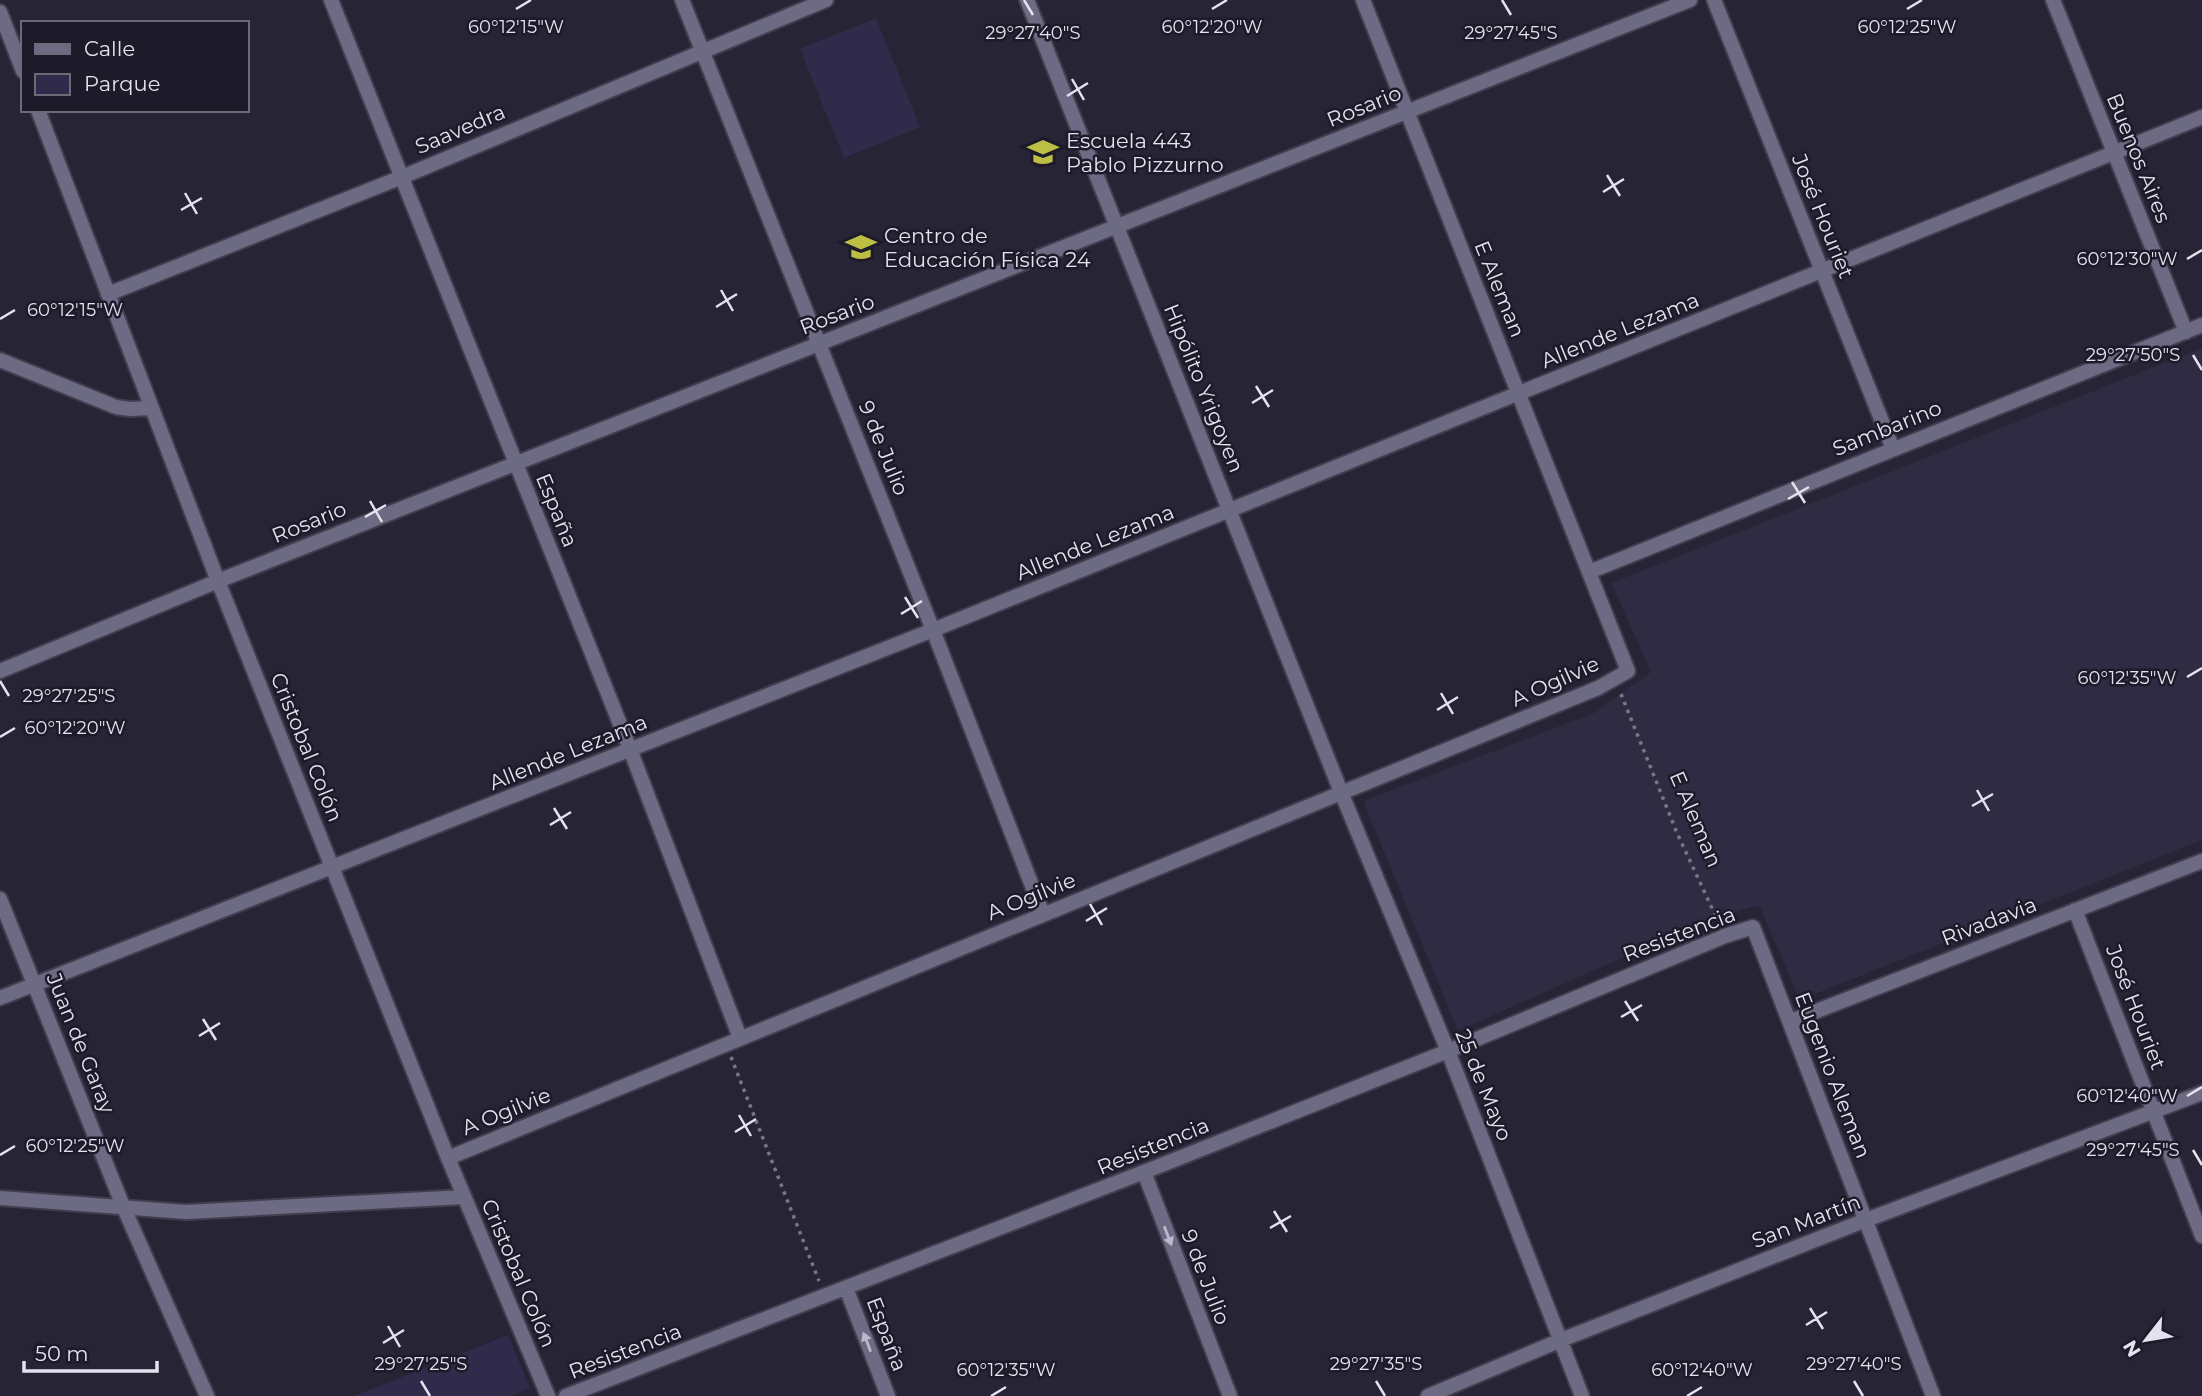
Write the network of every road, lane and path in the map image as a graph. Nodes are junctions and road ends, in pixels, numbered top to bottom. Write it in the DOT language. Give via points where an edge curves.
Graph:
graph roads {
  1 [pos="331,0"];
  2 [pos="682,0"];
  3 [pos="826,0"];
  4 [pos="1027,0"];
  5 [pos="1363,0"];
  6 [pos="1690,0"];
  7 [pos="1714,0"];
  8 [pos="2053,0"];
  9 [pos="0,12"];
  10 [pos="703,50"];
  11 [pos="21,66"];
  12 [pos="1407,111"];
  13 [pos="39,112"];
  14 [pos="2202,117"];
  15 [pos="2114,153"];
  16 [pos="402,177"];
  17 [pos="1117,227"];
  18 [pos="1822,271"];
  19 [pos="108,294"];
  20 [pos="2202,325"];
  21 [pos="2186,332"];
  22 [pos="820,343"];
  23 [pos="0,360"];
  24 [pos="1519,394"];
  25 [pos="152,408"];
  26 [pos="1893,449"];
  27 [pos="516,463"];
  28 [pos="1230,510"];
  29 [pos="1589,572"];
  30 [pos="218,581"];
  31 [pos="933,630"];
  32 [pos="0,671"];
  33 [pos="1628,671"];
  34 [pos="1615,678"];
  35 [pos="630,749"];
  36 [pos="1340,792"];
  37 [pos="2202,861"];
  38 [pos="333,868"];
  39 [pos="0,899"];
  40 [pos="2075,910"];
  41 [pos="1043,914"];
  42 [pos="1753,927"];
  43 [pos="1725,936"];
  44 [pos="35,984"];
  45 [pos="0,998"];
  46 [pos="1791,1021"];
  47 [pos="733,1041"];
  48 [pos="1448,1051"];
  49 [pos="2202,1093"];
  50 [pos="2154,1112"];
  51 [pos="448,1158"];
  52 [pos="1144,1172"];
  53 [pos="464,1197"];
  54 [pos="0,1198"];
  55 [pos="123,1206"];
  56 [pos="1866,1220"];
  57 [pos="2202,1236"];
  58 [pos="846,1287"];
  59 [pos="825,1296"];
  60 [pos="1561,1340"];
  61 [pos="207,1396"];
  62 [pos="548,1396"];
  63 [pos="566,1396"];
  64 [pos="888,1396"];
  65 [pos="1230,1396"];
  66 [pos="1428,1396"];
  67 [pos="1582,1396"];
  68 [pos="1933,1396"];
  1 -- 16 [label="street, España"];
  2 -- 10 [label="street, 9 de Julio"];
  3 -- 10 [label="street, Saavedra"];
  4 -- 17 [label="street, Hipólito Yrigoyen"];
  5 -- 12 [label="street, E Aleman"];
  6 -- 12 [label="street, Rosario"];
  7 -- 18 [label="street, José Houriet"];
  8 -- 15 [label="street, Buenos Aires"];
  9 -- 11 [label="street"];
  10 -- 16 [label="street, Saavedra"];
  10 -- 22 [label="street, 9 de Julio"];
  12 -- 17 [label="street, Rosario"];
  12 -- 24 [label="street, E Aleman"];
  13 -- 19 [label="street, Cristobal Colón"];
  14 -- 15 [label="street, Allende Lezama"];
  15 -- 18 [label="street, Allende Lezama"];
  15 -- 21 [label="street, Buenos Aires"];
  16 -- 19 [label="street, Saavedra"];
  16 -- 27 [label="street, España"];
  17 -- 22 [label="street, Rosario"];
  17 -- 28 [label="street, Hipólito Yrigoyen"];
  18 -- 24 [label="street, Allende Lezama"];
  18 -- 26 [label="street, José Houriet"];
  19 -- 25 [label="street, Cristobal Colón"];
  20 -- 21 [label="street, Sambarino"];
  21 -- 26 [label="street, Sambarino"];
  22 -- 27 [label="street, Rosario"];
  22 -- 31 [label="street, 9 de Julio"];
  23 -- 25 [label="street" via="116,407"];
  24 -- 28 [label="street, Allende Lezama"];
  24 -- 29 [label="street, E Aleman"];
  25 -- 30 [label="street, Cristobal Colón"];
  26 -- 29 [label="street, Sambarino"];
  27 -- 30 [label="street, Rosario"];
  27 -- 35 [label="street, España"];
  28 -- 31 [label="street, Allende Lezama"];
  28 -- 36 [label="street, Hipólito Yrigoyen"];
  29 -- 33 [label="street, E Aleman"];
  30 -- 32 [label="street, Rosario"];
  30 -- 38 [label="street, Cristobal Colón"];
  31 -- 35 [label="street, Allende Lezama"];
  31 -- 41 [label="street, 9 de Julio"];
  33 -- 34 [label="street, A Ogilvie"];
  34 -- 36 [label="street, A Ogilvie"];
  34 -- 43 [label="path, E Aleman"];
  35 -- 38 [label="street, Allende Lezama"];
  35 -- 47 [label="street, España"];
  36 -- 41 [label="street, A Ogilvie"];
  36 -- 48 [label="street, 25 de Mayo"];
  37 -- 40 [label="street, Rivadavia"];
  38 -- 44 [label="street, Allende Lezama"];
  38 -- 51 [label="street, Cristobal Colón"];
  39 -- 44 [label="street, Juan de Garay"];
  40 -- 46 [label="street, Rivadavia"];
  40 -- 50 [label="street, José Houriet"];
  41 -- 47 [label="street, A Ogilvie"];
  42 -- 43 [label="street, Resistencia"];
  42 -- 46 [label="street, Eugenio Aleman"];
  43 -- 48 [label="street, Resistencia"];
  44 -- 45 [label="street, Allende Lezama"];
  44 -- 55 [label="street, Juan de Garay"];
  46 -- 56 [label="street, Eugenio Aleman"];
  47 -- 51 [label="street, A Ogilvie"];
  47 -- 59 [label="path"];
  48 -- 52 [label="street, Resistencia"];
  48 -- 60 [label="street, 25 de Mayo"];
  49 -- 50 [label="street, San Martín"];
  50 -- 56 [label="street, San Martín"];
  50 -- 57 [label="street, José Houriet"];
  51 -- 53 [label="street, Cristobal Colón"];
  52 -- 58 [label="street, Resistencia"];
  52 -- 65 [label="street, 9 de Julio, one-way"];
  53 -- 55 [label="street" via="186,1212"];
  53 -- 62 [label="street, Cristobal Colón"];
  54 -- 55 [label="street"];
  55 -- 61 [label="street, Juan de Garay"];
  56 -- 60 [label="street, San Martín"];
  56 -- 68 [label="street, Eugenio Aleman"];
  58 -- 59 [label="street, Resistencia"];
  64 -- 58 [label="street, España, one-way"];
  59 -- 63 [label="street, Resistencia"];
  60 -- 66 [label="street, San Martín"];
  60 -- 67 [label="street, 25 de Mayo"];
}
